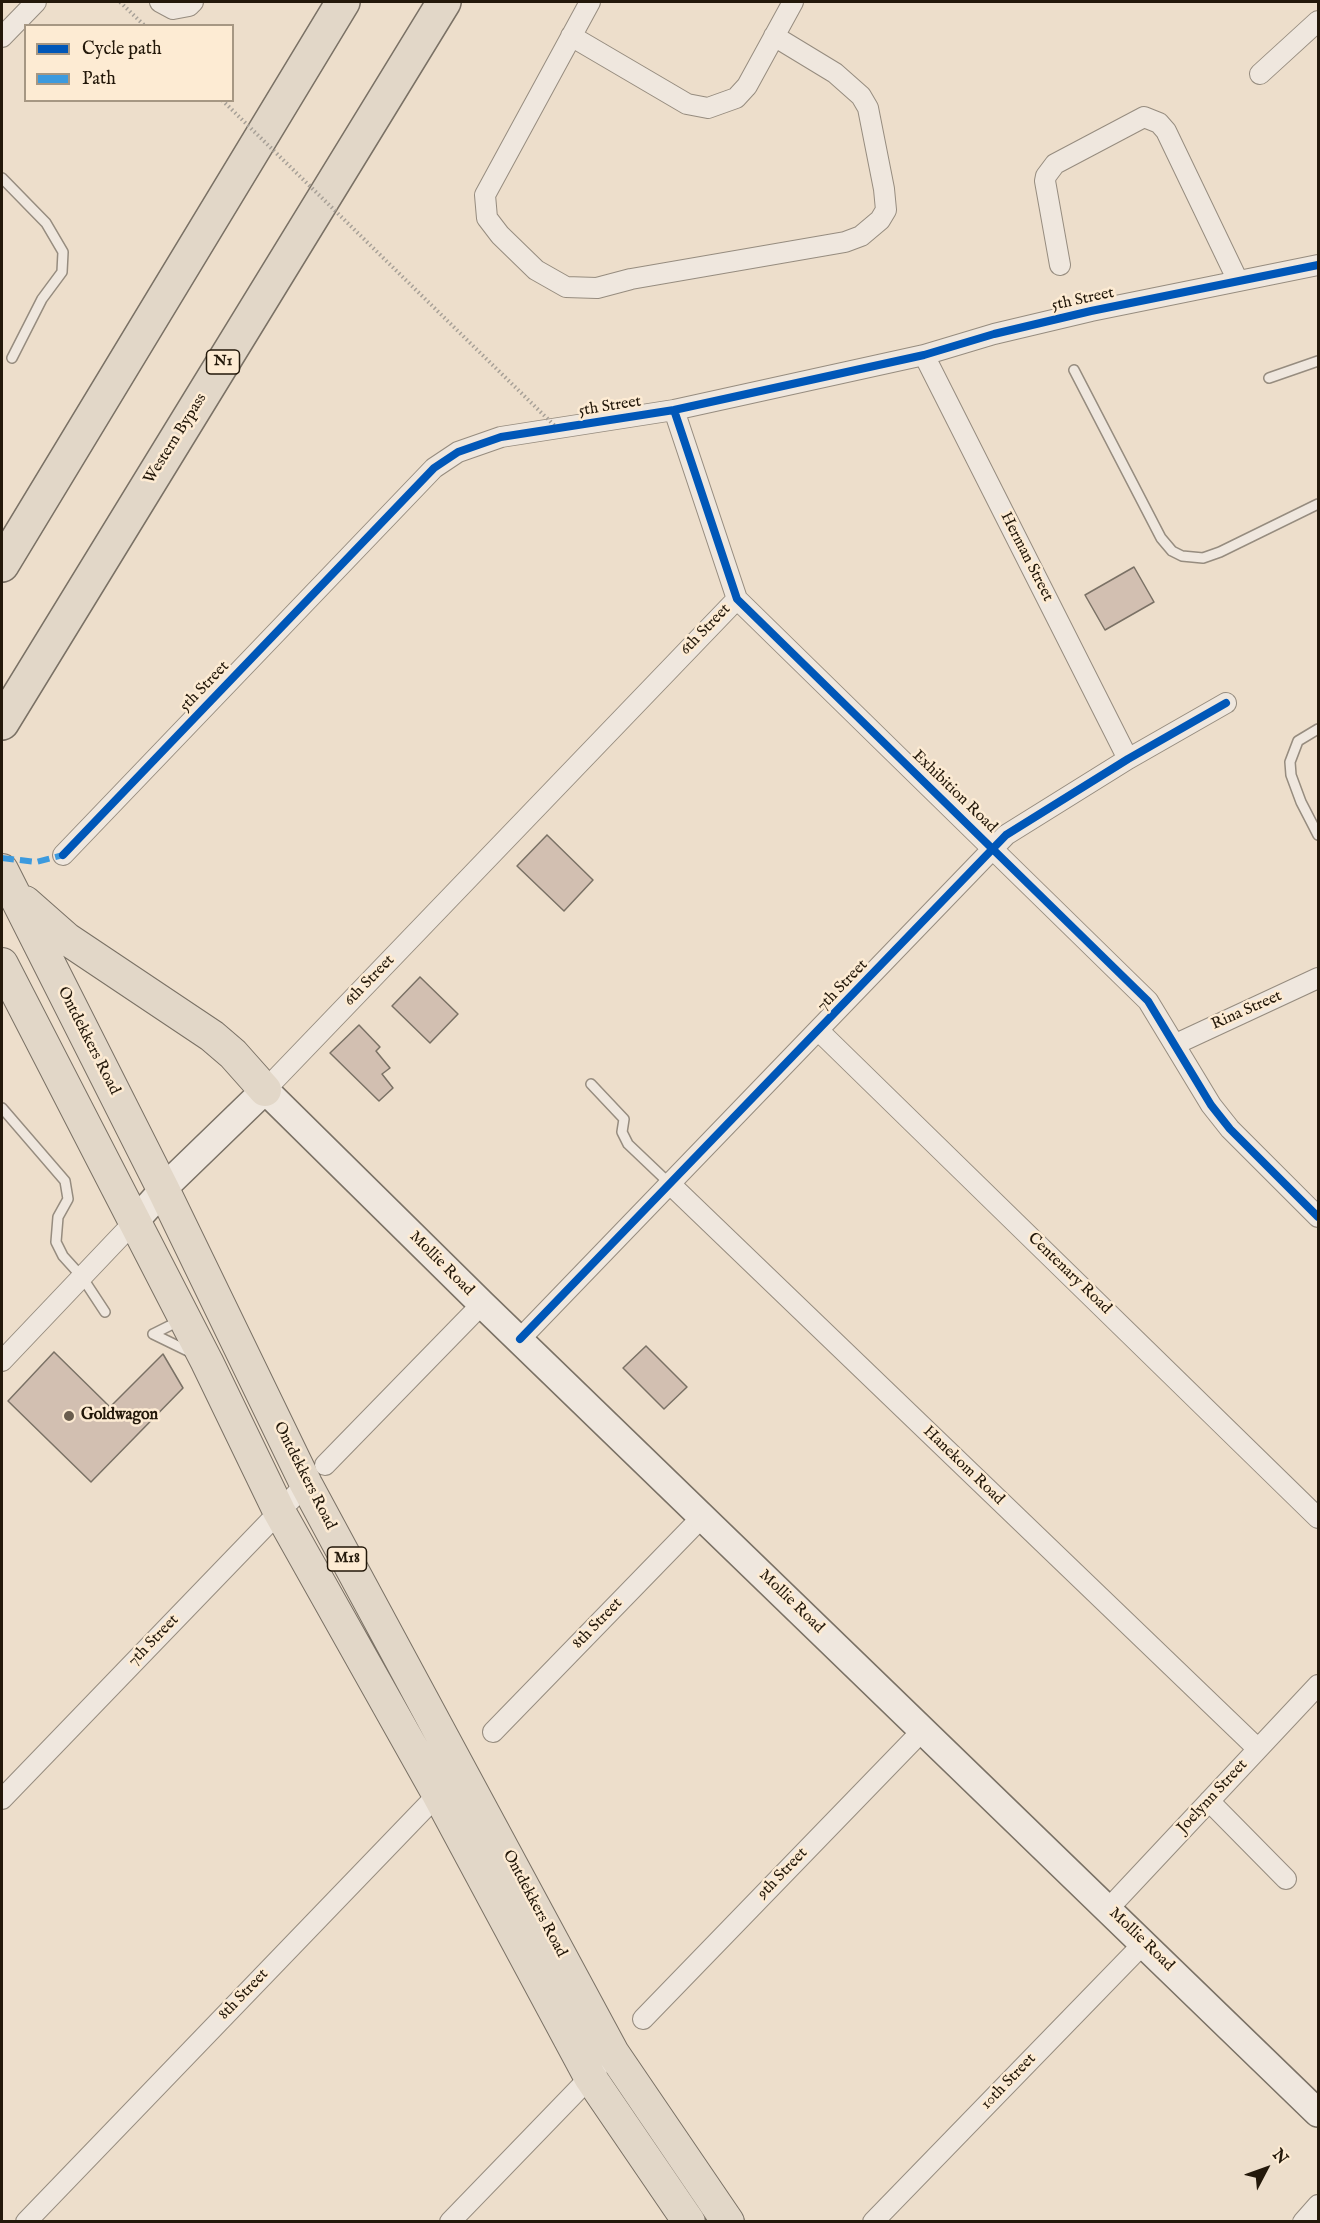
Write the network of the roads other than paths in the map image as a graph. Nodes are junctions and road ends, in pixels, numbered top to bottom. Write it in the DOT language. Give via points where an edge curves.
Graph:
graph roads {
  1 [pos="36,2"];
  2 [pos="160,2"];
  3 [pos="193,2"];
  4 [pos="343,2"];
  5 [pos="444,2"];
  6 [pos="590,2"];
  7 [pos="793,2"];
  8 [pos="1318,21"];
  9 [pos="572,36"];
  10 [pos="774,36"];
  11 [pos="2,37"];
  12 [pos="1260,74"];
  13 [pos="2,178"];
  14 [pos="1060,265"];
  15 [pos="1318,266"];
  16 [pos="1238,282"];
  17 [pos="924,355"];
  18 [pos="12,358"];
  19 [pos="1318,361"];
  20 [pos="1074,370"];
  21 [pos="1269,378"];
  22 [pos="674,410"];
  23 [pos="1318,504"];
  24 [pos="2,565"];
  25 [pos="736,599"];
  26 [pos="1226,703"];
  27 [pos="2,723"];
  28 [pos="1318,729"];
  29 [pos="1128,759"];
  30 [pos="1318,835"];
  31 [pos="993,849"];
  32 [pos="63,855"];
  33 [pos="5,877"];
  34 [pos="2,963"];
  35 [pos="1316,987"];
  36 [pos="819,1031"];
  37 [pos="1176,1044"];
  38 [pos="591,1084"];
  39 [pos="264,1090"];
  40 [pos="2,1108"];
  41 [pos="669,1183"];
  42 [pos="163,1190"];
  43 [pos="1318,1217"];
  44 [pos="135,1221"];
  45 [pos="82,1277"];
  46 [pos="482,1304"];
  47 [pos="105,1312"];
  48 [pos="520,1339"];
  49 [pos="2,1361"];
  50 [pos="315,1474"];
  51 [pos="279,1511"];
  52 [pos="702,1517"];
  53 [pos="1318,1518"];
  54 [pos="1318,1685"];
  55 [pos="923,1730"];
  56 [pos="493,1732"];
  57 [pos="1258,1749"];
  58 [pos="462,1769"];
  59 [pos="438,1794"];
  60 [pos="2,1799"];
  61 [pos="1209,1801"];
  62 [pos="1286,1879"];
  63 [pos="1109,1908"];
  64 [pos="1144,1943"];
  65 [pos="643,2019"];
  66 [pos="614,2054"];
  67 [pos="590,2077"];
  68 [pos="1318,2113"];
  69 [pos="1318,2205"];
  70 [pos="26,2222"];
  71 [pos="450,2222"];
  72 [pos="688,2222"];
  73 [pos="728,2222"];
  74 [pos="873,2222"];
  75 [pos="1303,2222"];
  1 -- 11 [label="street"];
  2 -- 3 [label="street" via="173,9"];
  4 -- 24 [label="highway"];
  5 -- 27 [label="highway, Western Bypass / N1"];
  6 -- 9 [label="street"];
  7 -- 10 [label="street"];
  8 -- 12 [label="street"];
  9 -- 10 [label="street" via="687,104 708,108 736,98 747,86"];
  9 -- 10 [label="street" via="489,188 485,206 487,218 500,235 536,270 567,287 597,288 845,242 861,236 880,220 886,210 884,189 868,108 861,96 835,73"];
  13 -- 18 [label="lane" via="46,223 63,252 62,272 42,299"];
  14 -- 16 [label="street" via="1046,176 1055,164 1144,117 1166,131"];
  15 -- 16 [label="street, 5th Street"];
  16 -- 17 [label="street, 5th Street" via="1091,311"];
  17 -- 22 [label="street, 5th Street"];
  17 -- 29 [label="street, Herman Street"];
  19 -- 21 [label="lane"];
  20 -- 23 [label="lane" via="1161,538 1172,551 1203,558"];
  22 -- 25 [label="street, Exhibition Road"];
  22 -- 32 [label="street, 5th Street" via="482,442 434,468"];
  25 -- 31 [label="street, Exhibition Road"];
  25 -- 39 [label="street, 6th Street"];
  26 -- 29 [label="street, 7th Street"];
  28 -- 30 [label="lane" via="1298,741 1290,762 1301,802"];
  29 -- 31 [label="street, 7th Street" via="1021,825"];
  31 -- 36 [label="street, 7th Street"];
  31 -- 37 [label="street, Exhibition Road" via="1148,1001"];
  33 -- 39 [label="main road" via="37,914 67,939 212,1036"];
  33 -- 42 [label="main road, Ontdekkers Road / M18"];
  34 -- 44 [label="main road, Ontdekkers Road / M18"];
  35 -- 37 [label="street, Rina Street"];
  36 -- 41 [label="street, 7th Street"];
  36 -- 53 [label="street, Centenary Road"];
  37 -- 43 [label="street, Exhibition Road" via="1211,1105 1230,1129"];
  38 -- 41 [label="lane" via="624,1119 625,1140"];
  39 -- 42 [label="main road, 6th Street"];
  39 -- 46 [label="main road, Mollie Road"];
  40 -- 45 [label="lane" via="65,1181 68,1199 58,1217 56,1242"];
  41 -- 48 [label="street, 7th Street"];
  41 -- 57 [label="street, Hanekom Road"];
  42 -- 44 [label="main road, 6th Street"];
  42 -- 50 [label="main road, Ontdekkers Road / M18"];
  44 -- 45 [label="street, 6th Street"];
  44 -- 51 [label="main road, Ontdekkers Road / M18"];
  45 -- 47 [label="lane"];
  45 -- 49 [label="street, 6th Street"];
  46 -- 48 [label="main road, Mollie Road"];
  46 -- 50 [label="street, 7th Street"];
  48 -- 52 [label="main road, Mollie Road"];
  50 -- 51 [label="street, 7th Street"];
  50 -- 58 [label="main road, Ontdekkers Road / M18"];
  51 -- 59 [label="main road, Ontdekkers Road / M18"];
  51 -- 60 [label="street, 7th Street"];
  52 -- 55 [label="main road, Mollie Road"];
  52 -- 56 [label="street, 8th Street"];
  54 -- 57 [label="street, Joelynn Street"];
  55 -- 63 [label="main road, Mollie Road"];
  55 -- 65 [label="street, 9th Street"];
  57 -- 61 [label="street, Joelynn Street"];
  58 -- 59 [label="street, 8th Street"];
  58 -- 66 [label="main road, Ontdekkers Road / M18"];
  59 -- 67 [label="main road, Ontdekkers Road / M18"];
  59 -- 70 [label="street, 8th Street"];
  61 -- 62 [label="street"];
  61 -- 63 [label="street, Joelynn Street"];
  63 -- 64 [label="main road, Mollie Road"];
  64 -- 68 [label="main road, Mollie Road"];
  64 -- 74 [label="street, 10th Street"];
  66 -- 67 [label="street"];
  66 -- 73 [label="main road, Ontdekkers Road / M18"];
  67 -- 71 [label="street"];
  67 -- 72 [label="main road, Ontdekkers Road / M18"];
  69 -- 75 [label="street"];
}
